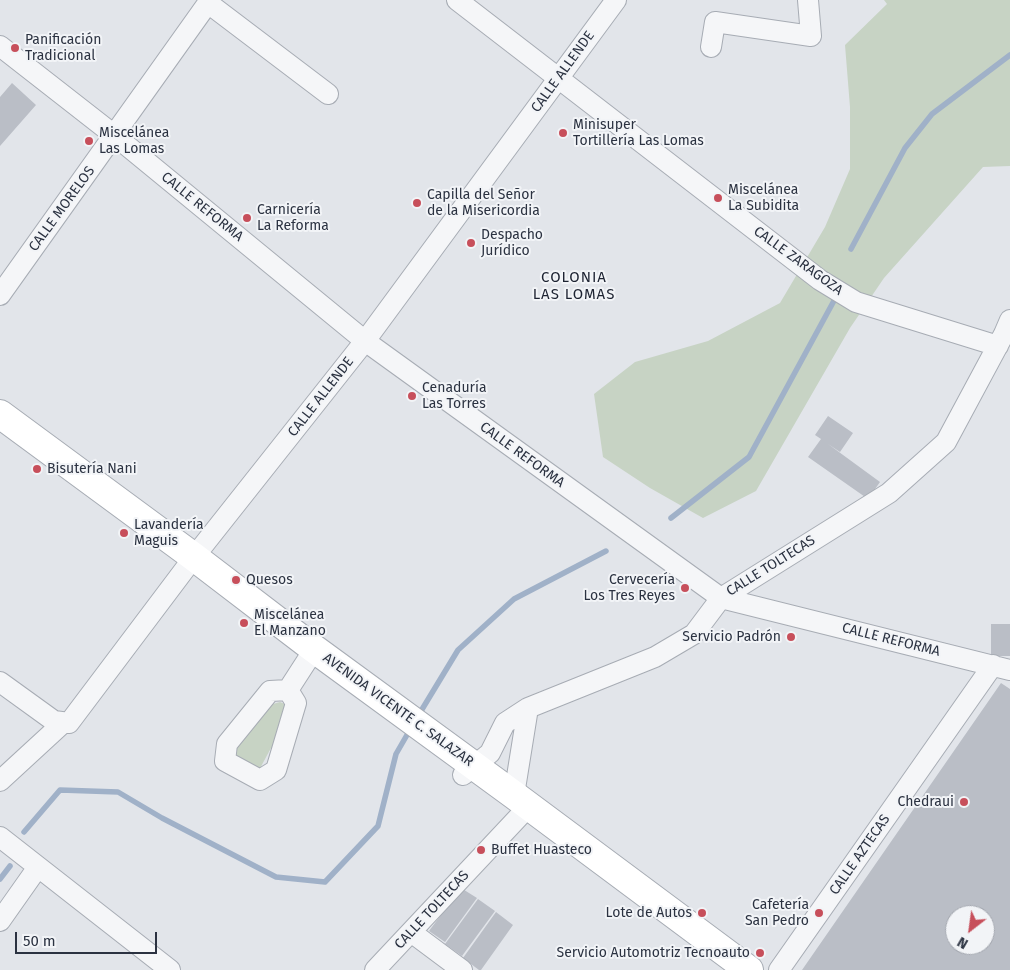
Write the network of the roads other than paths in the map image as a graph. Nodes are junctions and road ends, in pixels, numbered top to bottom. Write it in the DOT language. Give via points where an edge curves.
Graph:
graph roads {
  1 [pos="456,0"];
  2 [pos="616,0"];
  3 [pos="808,0"];
  4 [pos="209,2"];
  5 [pos="0,46"];
  6 [pos="711,47"];
  7 [pos="558,78"];
  8 [pos="328,94"];
  9 [pos="114,136"];
  10 [pos="0,295"];
  11 [pos="1010,320"];
  12 [pos="365,341"];
  13 [pos="998,346"];
  14 [pos="0,414"];
  15 [pos="0,436"];
  16 [pos="190,562"];
  17 [pos="720,598"];
  18 [pos="310,654"];
  19 [pos="1001,668"];
  20 [pos="0,682"];
  21 [pos="288,690"];
  22 [pos="528,708"];
  23 [pos="63,723"];
  24 [pos="469,771"];
  25 [pos="0,781"];
  26 [pos="521,806"];
  27 [pos="0,837"];
  28 [pos="38,868"];
  29 [pos="0,921"];
  30 [pos="411,932"];
  31 [pos="170,970"];
  32 [pos="375,970"];
  33 [pos="462,970"];
  34 [pos="721,970"];
  35 [pos="749,970"];
  36 [pos="779,970"];
  1 -- 7 [label="street, CALLE ZARAGOZA"];
  2 -- 7 [label="street, CALLE ALLENDE"];
  3 -- 6 [label="street" via="811,36 715,22"];
  4 -- 8 [label="street"];
  4 -- 9 [label="street, CALLE MORELOS"];
  5 -- 9 [label="street, CALLE REFORMA"];
  7 -- 12 [label="street, CALLE ALLENDE"];
  7 -- 13 [label="street, CALLE ZARAGOZA" via="820,280 856,302"];
  9 -- 10 [label="street, CALLE MORELOS"];
  9 -- 12 [label="street, CALLE REFORMA"];
  11 -- 13 [label="street, CALLE TOLTECAS"];
  12 -- 16 [label="street, CALLE ALLENDE"];
  12 -- 17 [label="street, CALLE REFORMA"];
  13 -- 17 [label="street, CALLE TOLTECAS" via="946,442 889,493"];
  14 -- 16 [label="main road, AVENIDA VICENTE C. SALAZAR"];
  15 -- 16 [label="main road, AVENIDA VICENTE C. SALAZAR"];
  16 -- 18 [label="main road, AVENIDA VICENTE C. SALAZAR"];
  16 -- 23 [label="street, CALLE ALLENDE" via="69,723"];
  17 -- 19 [label="street, CALLE REFORMA"];
  17 -- 22 [label="street, CALLE TOLTECAS" via="694,634 655,657"];
  18 -- 21 [label="street"];
  18 -- 24 [label="main road, AVENIDA VICENTE C. SALAZAR"];
  19 -- 36 [label="street, CALLE AZTECAS"];
  20 -- 23 [label="street" via="54,722"];
  22 -- 24 [label="street, CALLE TOLTECAS" via="505,723 490,753"];
  22 -- 26 [label="street"];
  23 -- 25 [label="street"];
  24 -- 26 [label="main road, AVENIDA VICENTE C. SALAZAR"];
  26 -- 30 [label="street, CALLE TOLTECAS"];
  26 -- 34 [label="main road, AVENIDA VICENTE C. SALAZAR"];
  26 -- 35 [label="main road, AVENIDA VICENTE C. SALAZAR"];
  27 -- 28 [label="street"];
  28 -- 29 [label="street"];
  28 -- 31 [label="street"];
  30 -- 32 [label="street, CALLE TOLTECAS"];
  30 -- 33 [label="street"];
}
